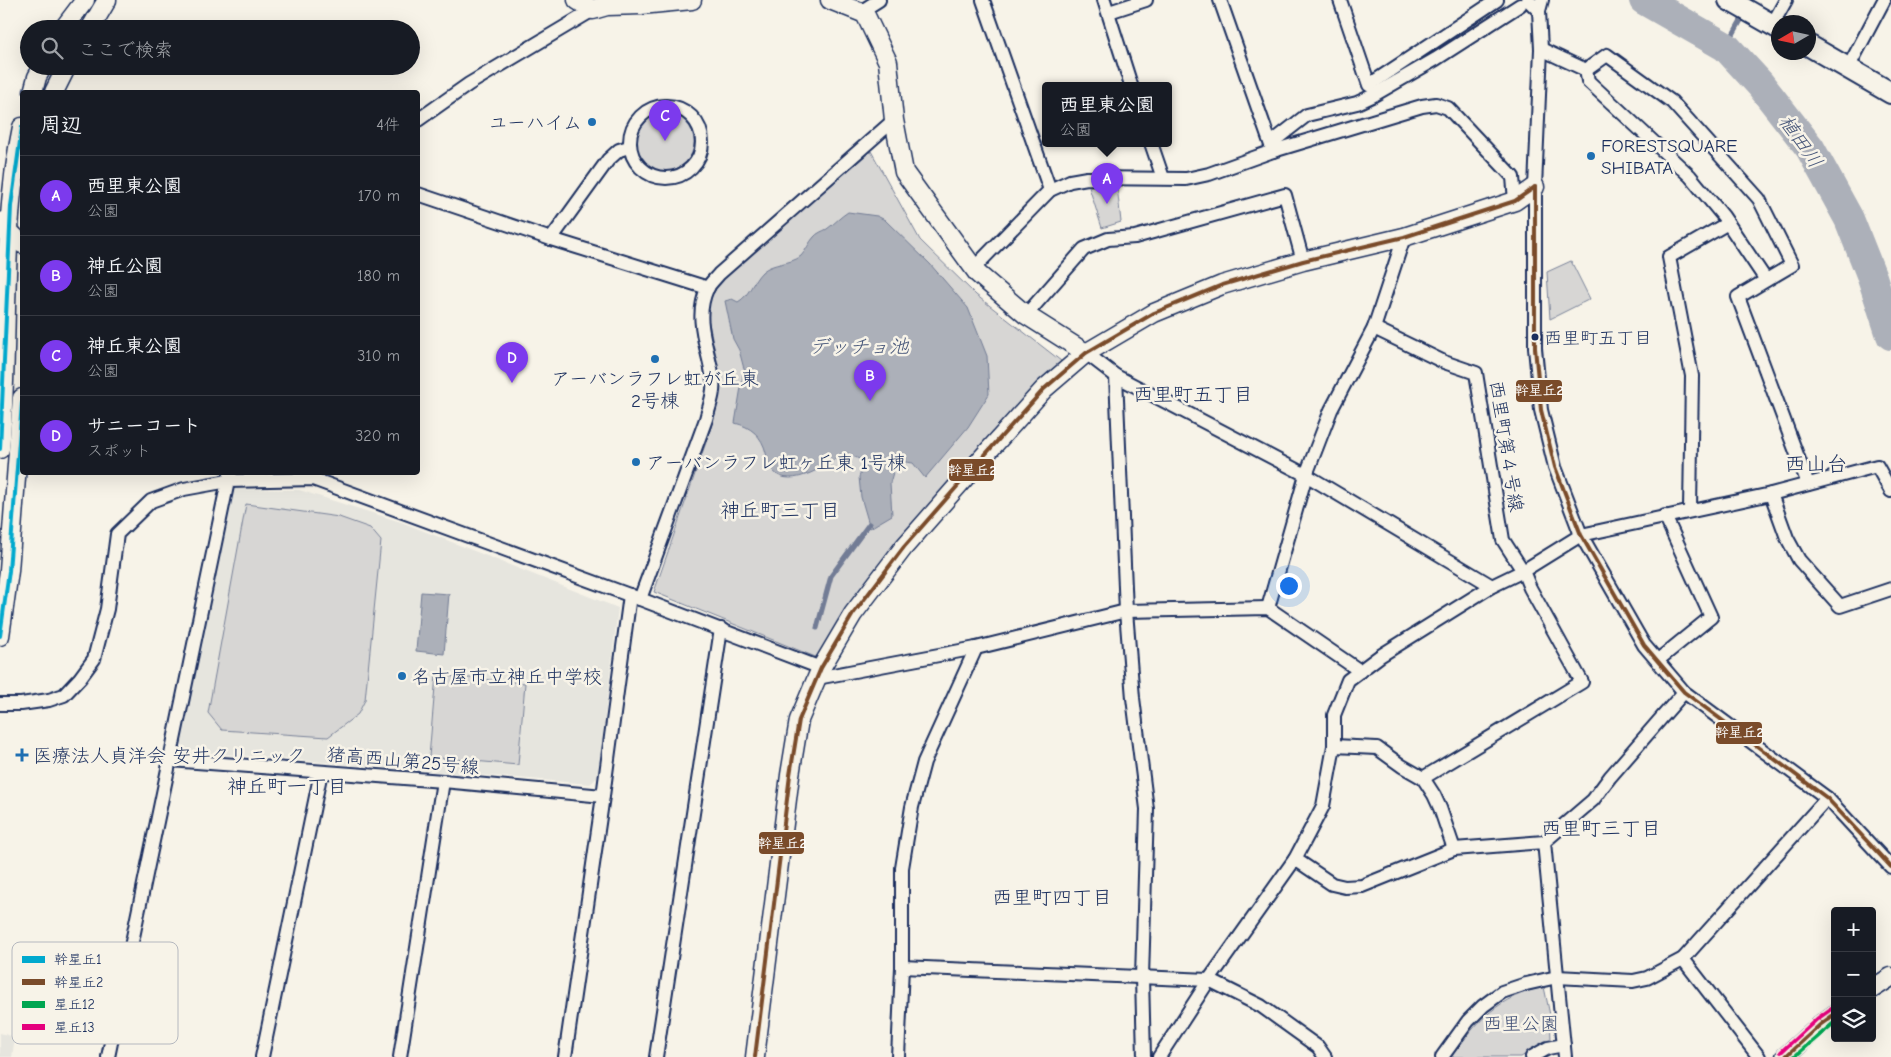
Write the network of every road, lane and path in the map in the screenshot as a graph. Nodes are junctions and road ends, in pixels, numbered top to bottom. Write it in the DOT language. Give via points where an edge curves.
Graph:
graph roads {
  1 [pos="85,0"];
  2 [pos="108,0"];
  3 [pos="577,0"];
  4 [pos="692,0"];
  5 [pos="830,0"];
  6 [pos="983,0"];
  7 [pos="1104,0"];
  8 [pos="1146,0"];
  9 [pos="1220,0"];
  10 [pos="1340,0"];
  11 [pos="1497,0"];
  12 [pos="1786,0"];
  13 [pos="1884,0"];
  14 [pos="1524,2"];
  15 [pos="1733,2"];
  16 [pos="872,4"];
  17 [pos="596,5"];
  18 [pos="1541,6"];
  19 [pos="1109,12"];
  20 [pos="70,20"];
  21 [pos="96,20"];
  22 [pos="1770,23"];
  23 [pos="1541,49"];
  24 [pos="1816,50"];
  25 [pos="1848,68"];
  26 [pos="1586,70"];
  27 [pos="38,75"];
  28 [pos="62,75"];
  29 [pos="1130,82"];
  30 [pos="33,90"];
  31 [pos="55,90"];
  32 [pos="1891,93"];
  33 [pos="420,119"];
  34 [pos="894,120"];
  35 [pos="20,134"];
  36 [pos="629,147"];
  37 [pos="1152,147"];
  38 [pos="1275,151"];
  39 [pos="1163,178"];
  40 [pos="1535,187"];
  41 [pos="1050,190"];
  42 [pos="420,195"];
  43 [pos="1515,201"];
  44 [pos="3,222"];
  45 [pos="1728,223"];
  46 [pos="1404,237"];
  47 [pos="551,239"];
  48 [pos="20,242"];
  49 [pos="1303,261"];
  50 [pos="974,268"];
  51 [pos="1766,280"];
  52 [pos="708,288"];
  53 [pos="1026,315"];
  54 [pos="1374,328"];
  55 [pos="1086,353"];
  56 [pos="1,364"];
  57 [pos="1116,376"];
  58 [pos="20,425"];
  59 [pos="0,449"];
  60 [pos="1306,475"];
  61 [pos="229,477"];
  62 [pos="1808,484"];
  63 [pos="1891,491"];
  64 [pos="1771,494"];
  65 [pos="1690,510"];
  66 [pos="1665,516"];
  67 [pos="1581,535"];
  68 [pos="1523,571"];
  69 [pos="1492,586"];
  70 [pos="1891,589"];
  71 [pos="636,597"];
  72 [pos="1268,608"];
  73 [pos="1126,611"];
  74 [pos="721,629"];
  75 [pos="0,636"];
  76 [pos="976,648"];
  77 [pos="1658,660"];
  78 [pos="1360,671"];
  79 [pos="819,673"];
  80 [pos="1684,692"];
  81 [pos="0,704"];
  82 [pos="1334,746"];
  83 [pos="170,760"];
  84 [pos="321,772"];
  85 [pos="1423,778"];
  86 [pos="443,781"];
  87 [pos="604,796"];
  88 [pos="1827,798"];
  89 [pos="1544,842"];
  90 [pos="1454,849"];
  91 [pos="1295,859"];
  92 [pos="1891,867"];
  93 [pos="132,942"];
  94 [pos="1682,959"];
  95 [pos="902,967"];
  96 [pos="1891,976"];
  97 [pos="1142,977"];
  98 [pos="1557,977"];
  99 [pos="1209,980"];
  100 [pos="1876,986"];
  101 [pos="1831,1017"];
  102 [pos="111,1044"];
  103 [pos="1564,1051"];
  104 [pos="108,1057"];
  105 [pos="262,1057"];
  106 [pos="400,1057"];
  107 [pos="565,1057"];
  108 [pos="656,1057"];
  109 [pos="755,1057"];
  110 [pos="898,1057"];
  111 [pos="1144,1057"];
  112 [pos="1159,1057"];
  113 [pos="1325,1057"];
  114 [pos="1442,1057"];
  115 [pos="1532,1057"];
  116 [pos="1759,1057"];
  117 [pos="1785,1057"];
  1 -- 20 [label="street"];
  2 -- 21 [label="street"];
  3 -- 17 [label="street"];
  4 -- 17 [label="street"];
  5 -- 16 [label="street"];
  6 -- 41 [label="street"];
  7 -- 19 [label="street"];
  8 -- 19 [label="street"];
  9 -- 38 [label="street"];
  10 -- 11 [label="street" via="1369,85"];
  12 -- 22 [label="street"];
  13 -- 25 [label="street"];
  14 -- 18 [label="street"];
  14 -- 38 [label="street" via="1372,96 1357,103 1307,115 1275,140"];
  15 -- 22 [label="main road"];
  16 -- 34 [label="street" via="865,14 888,62"];
  17 -- 33 [label="street"];
  18 -- 23 [label="street"];
  19 -- 29 [label="street"];
  23 -- 26 [label="street"];
  23 -- 40 [label="street"];
  24 -- 25 [label="main road"];
  25 -- 32 [label="main road"];
  26 -- 45 [label="street" via="1588,80 1690,176"];
  26 -- 51 [label="street" via="1607,55 1672,102 1759,199 1792,265"];
  27 -- 30 [label="street"];
  28 -- 31 [label="street"];
  34 -- 50 [label="street" via="904,172"];
  34 -- 52 [label="street" via="719,274"];
  35 -- 44 [label="street"];
  36 -- 36 [label="street" via="636,165 650,176 672,179 690,171 699,159 702,135 692,116 673,106 657,106 640,115 630,133"];
  36 -- 47 [label="street" via="619,150 608,160"];
  37 -- 39 [label="street"];
  38 -- 39 [label="street" via="1209,174 1186,179"];
  38 -- 43 [label="street" via="1436,104 1448,108 1513,177"];
  39 -- 41 [label="street" via="1087,178"];
  40 -- 43 [label="street"];
  40 -- 67 [label="street" via="1535,348 1541,410 1555,467"];
  41 -- 50 [label="street"];
  42 -- 47 [label="street"];
  43 -- 46 [label="street"];
  44 -- 48 [label="street"];
  44 -- 56 [label="street"];
  45 -- 51 [label="street"];
  45 -- 65 [label="street" via="1669,257 1692,376"];
  46 -- 49 [label="street"];
  46 -- 54 [label="street"];
  47 -- 52 [label="street"];
  49 -- 53 [label="street" via="1285,195 1134,237 1108,239 1084,249"];
  49 -- 55 [label="street" via="1222,285 1162,310"];
  50 -- 53 [label="street"];
  51 -- 62 [label="street" via="1738,297"];
  52 -- 71 [label="street" via="700,312 714,382 711,402"];
  53 -- 55 [label="street"];
  54 -- 60 [label="street" via="1331,410"];
  54 -- 68 [label="street, 西里町第４号線" via="1444,362 1476,373 1504,540"];
  55 -- 57 [label="street"];
  55 -- 79 [label="street" via="1044,389 904,547 853,614"];
  56 -- 59 [label="street"];
  57 -- 60 [label="street"];
  57 -- 73 [label="street"];
  58 -- 75 [label="street" via="9,571"];
  60 -- 69 [label="street"];
  60 -- 72 [label="street"];
  61 -- 71 [label="street" via="312,479"];
  61 -- 81 [label="street" via="151,501 117,534 107,609 94,659 64,695 22,704"];
  61 -- 83 [label="street"];
  62 -- 63 [label="street" via="1877,466"];
  62 -- 64 [label="street"];
  64 -- 65 [label="street"];
  64 -- 70 [label="street" via="1799,560 1840,606"];
  65 -- 66 [label="street"];
  66 -- 67 [label="street"];
  66 -- 77 [label="street" via="1711,617"];
  67 -- 68 [label="street"];
  67 -- 77 [label="street" via="1644,645"];
  68 -- 69 [label="street"];
  68 -- 85 [label="street" via="1582,682"];
  69 -- 78 [label="street"];
  71 -- 74 [label="street"];
  71 -- 87 [label="street"];
  72 -- 73 [label="street"];
  72 -- 78 [label="street"];
  73 -- 76 [label="street"];
  73 -- 97 [label="street" via="1147,809"];
  74 -- 79 [label="street"];
  74 -- 108 [label="street"];
  76 -- 79 [label="street"];
  76 -- 95 [label="street" via="924,762 912,808 902,868"];
  77 -- 80 [label="street"];
  78 -- 82 [label="street" via="1348,680 1334,715"];
  79 -- 109 [label="street" via="799,720"];
  80 -- 88 [label="street"];
  80 -- 89 [label="street" via="1593,800"];
  82 -- 85 [label="street" via="1377,748"];
  82 -- 91 [label="street" via="1324,806"];
  83 -- 84 [label="street, 猪高西山第25号線"];
  83 -- 93 [label="street"];
  84 -- 86 [label="street, 猪高西山第25号線"];
  84 -- 105 [label="street"];
  85 -- 90 [label="street" via="1440,808"];
  86 -- 87 [label="street, 猪高西山第25号線"];
  86 -- 106 [label="street"];
  87 -- 107 [label="street"];
  88 -- 92 [label="street"];
  88 -- 94 [label="street"];
  89 -- 90 [label="street"];
  89 -- 98 [label="street"];
  90 -- 91 [label="street" via="1362,886 1332,884"];
  91 -- 99 [label="street"];
  94 -- 98 [label="street" via="1647,978 1633,981"];
  94 -- 116 [label="street"];
  95 -- 97 [label="street"];
  95 -- 110 [label="street"];
  96 -- 100 [label="street"];
  97 -- 99 [label="street"];
  97 -- 111 [label="street"];
  98 -- 103 [label="street"];
  98 -- 114 [label="street" via="1502,992 1468,1021"];
  99 -- 112 [label="street"];
  99 -- 113 [label="street" via="1261,1006 1318,1047"];
  101 -- 117 [label="street"];
  102 -- 104 [label="street"];
  103 -- 115 [label="street" via="1548,1048"];
}
